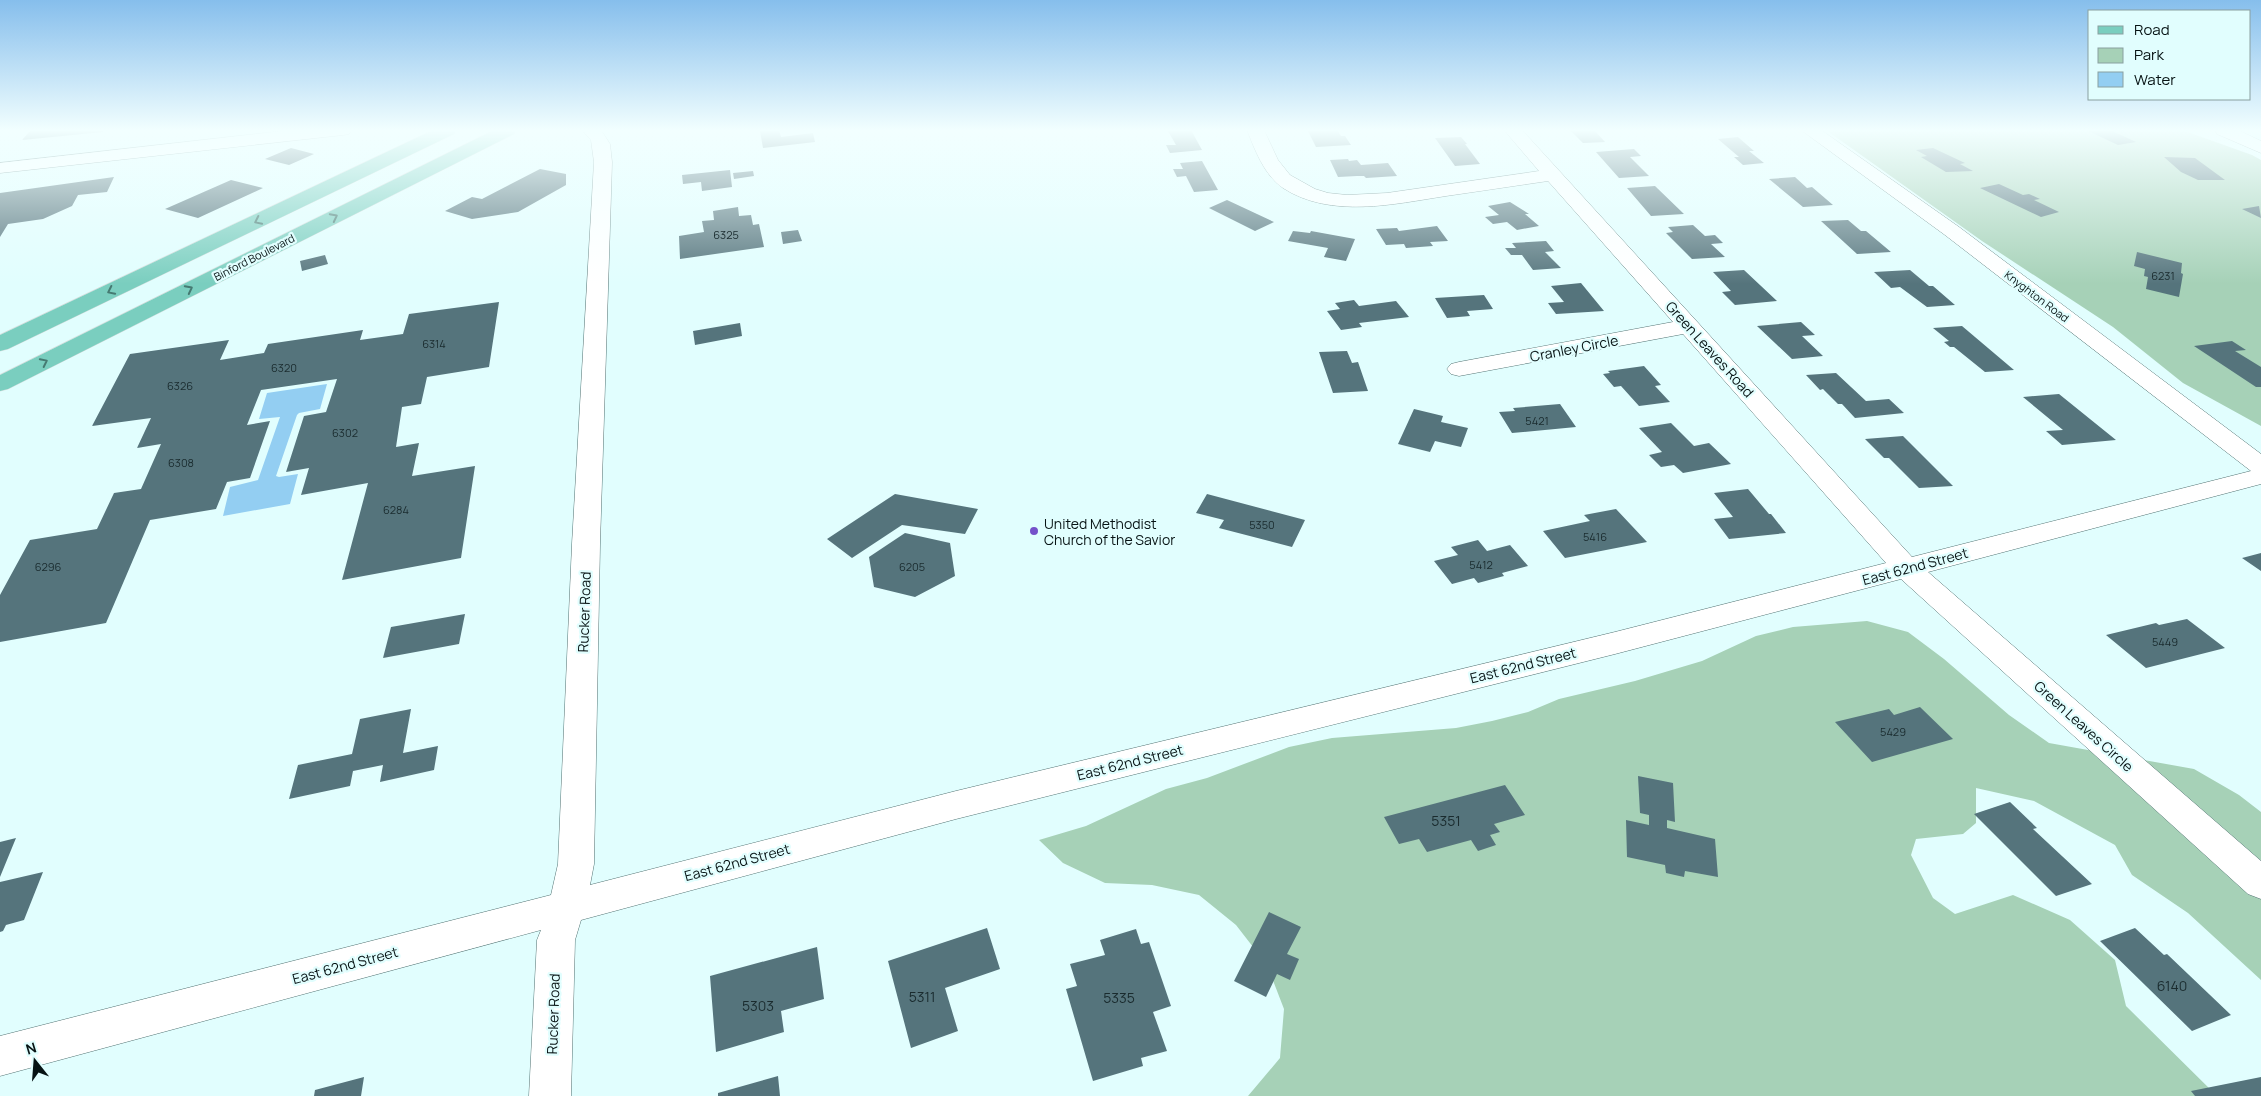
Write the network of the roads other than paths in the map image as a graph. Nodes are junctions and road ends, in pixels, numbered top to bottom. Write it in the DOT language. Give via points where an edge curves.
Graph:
graph roads {
  1 [pos="341,181"];
  2 [pos="402,181"];
  3 [pos="602,181"];
  4 [pos="1287,181"];
  5 [pos="1509,181"];
  6 [pos="1559,181"];
  7 [pos="1882,181"];
  8 [pos="1689,326"];
  9 [pos="0,344"];
  10 [pos="1459,370"];
  11 [pos="0,384"];
  12 [pos="2261,466"];
  13 [pos="2261,476"];
  14 [pos="1906,568"];
  15 [pos="2261,883"];
  16 [pos="567,907"];
  17 [pos="0,1056"];
  18 [pos="550,1096"];
  1 -- 9 [label="main road, one-way"];
  11 -- 2 [label="main road, Binford Boulevard, one-way"];
  3 -- 16 [label="street, Rucker Road" via="576,864"];
  4 -- 5 [label="street" via="1308,192 1340,200 1374,200"];
  6 -- 8 [label="street, Green Leaves Road"];
  7 -- 12 [label="street, Knyghton Road"];
  8 -- 10 [label="street, Cranley Circle"];
  8 -- 14 [label="street, Green Leaves Road"];
  13 -- 14 [label="street, East 62nd Street"];
  14 -- 15 [label="street, Green Leaves Circle"];
  14 -- 16 [label="street, East 62nd Street" via="956,805"];
  16 -- 17 [label="street, East 62nd Street"];
  16 -- 18 [label="street, Rucker Road" via="556,940"];
}
